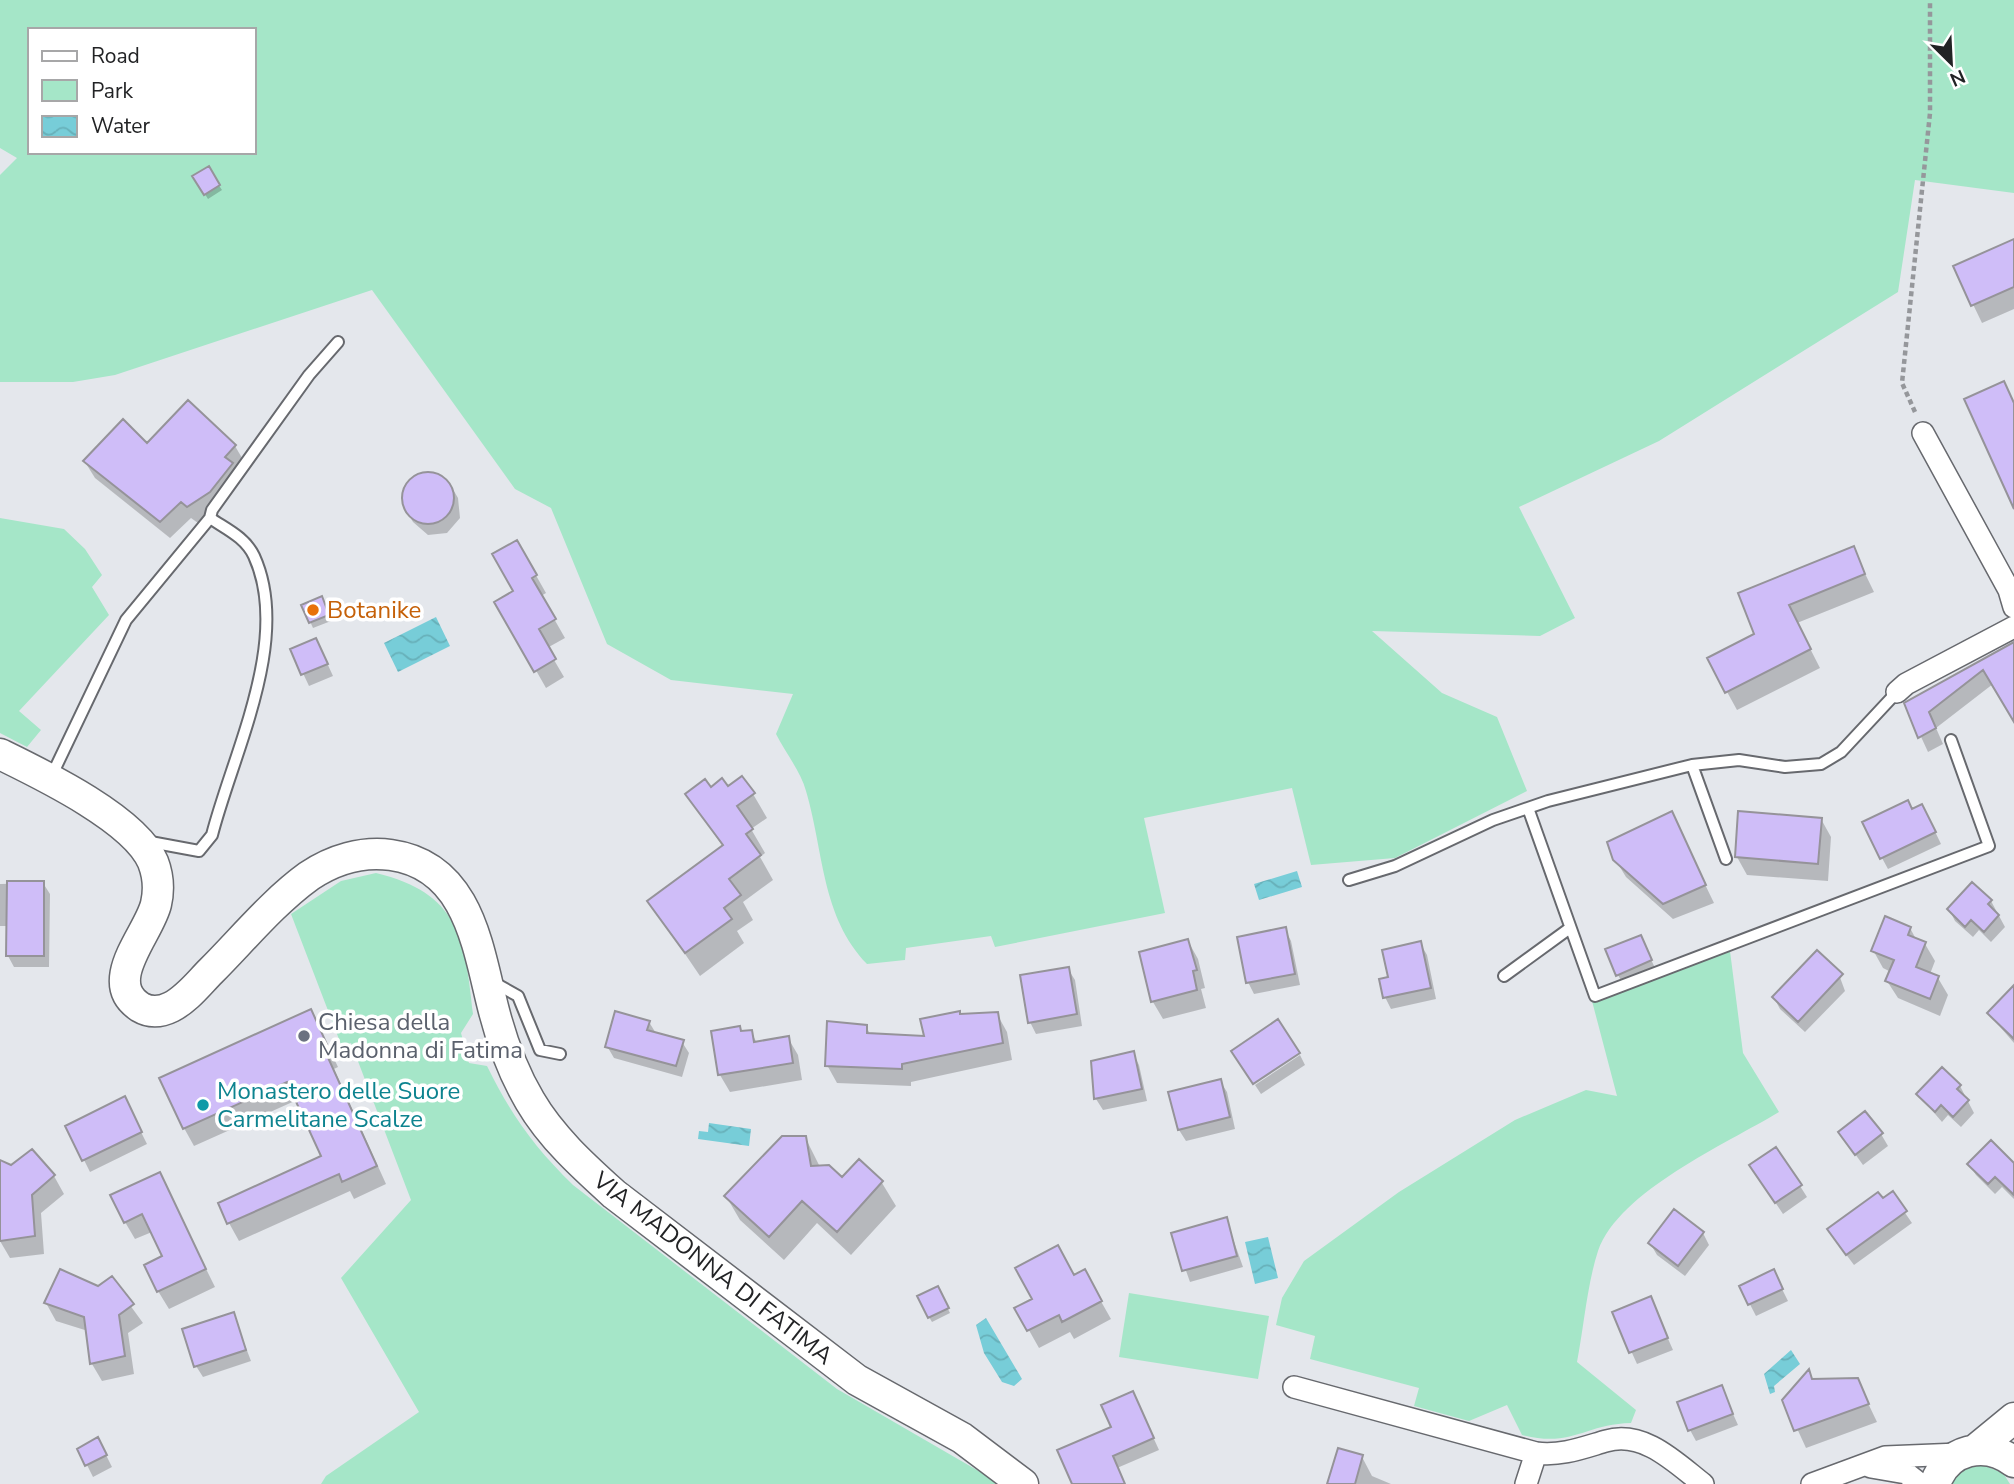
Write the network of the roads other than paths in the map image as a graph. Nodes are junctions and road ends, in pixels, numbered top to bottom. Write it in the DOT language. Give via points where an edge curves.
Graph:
graph roads {
  1 [pos="338,342"];
  2 [pos="1923,433"];
  3 [pos="210,518"];
  4 [pos="2014,607"];
  5 [pos="2014,626"];
  6 [pos="1897,692"];
  7 [pos="1951,740"];
  8 [pos="0,754"];
  9 [pos="1692,765"];
  10 [pos="50,779"];
  11 [pos="1528,808"];
  12 [pos="139,840"];
  13 [pos="1726,859"];
  14 [pos="1349,880"];
  15 [pos="1570,928"];
  16 [pos="1504,976"];
  17 [pos="487,979"];
  18 [pos="559,1054"];
  19 [pos="1294,1387"];
  20 [pos="2014,1418"];
  21 [pos="1967,1452"];
  22 [pos="1536,1454"];
  23 [pos="2014,1462"];
  24 [pos="1851,1468"];
  25 [pos="1023,1484"];
  26 [pos="1526,1484"];
  27 [pos="1703,1484"];
  28 [pos="1812,1484"];
  29 [pos="1920,1484"];
  30 [pos="1934,1484"];
  1 -- 3 [label="lane" via="309,375"];
  2 -- 4 [label="street"];
  3 -- 10 [label="lane" via="126,620"];
  3 -- 12 [label="lane" via="238,536 254,555 264,601 265,658 212,835 199,851"];
  5 -- 6 [label="street"];
  6 -- 9 [label="lane" via="1841,752 1821,764 1785,767 1739,760"];
  7 -- 15 [label="lane" via="1989,846 1595,996"];
  8 -- 10 [label="main road"];
  9 -- 11 [label="lane"];
  9 -- 13 [label="lane"];
  10 -- 12 [label="main road"];
  11 -- 14 [label="lane" via="1395,866"];
  11 -- 15 [label="lane"];
  12 -- 17 [label="main road, VIA MADONNA DI FATIMA" via="154,863 158,893 126,972 127,991 141,1008 151,1011 173,1006 301,882 339,860 364,855 409,860 450,889 471,921"];
  15 -- 16 [label="lane"];
  17 -- 18 [label="lane" via="518,996 540,1050"];
  17 -- 25 [label="main road, VIA MADONNA DI FATIMA" via="508,1052 530,1101 584,1167 857,1380 962,1438"];
  19 -- 22 [label="street"];
  20 -- 21 [label="main road"];
  21 -- 23 [label="main road" via="2002,1454"];
  21 -- 24 [label="street" via="1885,1457"];
  21 -- 30 [label="main road" via="1947,1463"];
  22 -- 26 [label="street"];
  22 -- 27 [label="street" via="1583,1450 1610,1440 1634,1441 1658,1448"];
  24 -- 28 [label="street"];
  24 -- 29 [label="street" via="1895,1470"];
}
